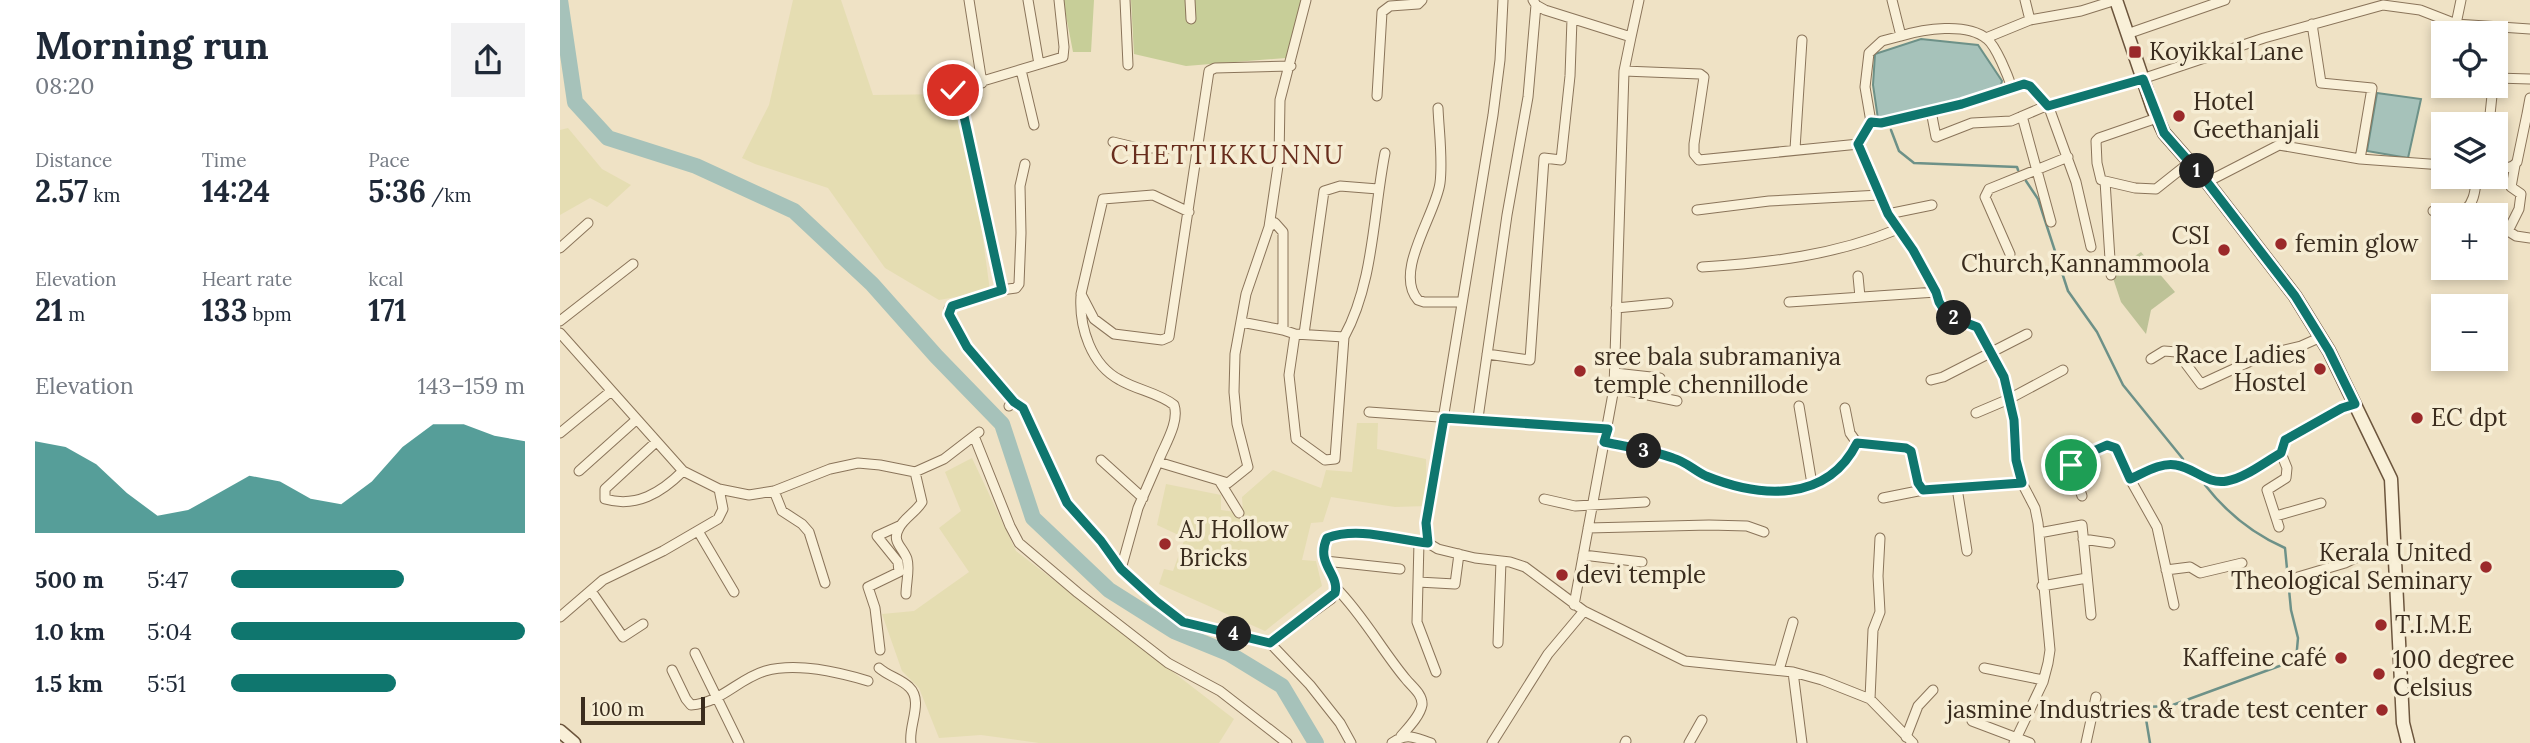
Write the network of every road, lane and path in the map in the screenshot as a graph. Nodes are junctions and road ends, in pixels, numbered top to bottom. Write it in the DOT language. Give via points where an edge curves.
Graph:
graph roads {
  1 [pos="969,0"];
  2 [pos="1028,0"];
  3 [pos="1059,0"];
  4 [pos="1125,0"];
  5 [pos="1190,0"];
  6 [pos="1306,0"];
  7 [pos="1422,0"];
  8 [pos="1503,0"];
  9 [pos="1639,0"];
  10 [pos="1892,0"];
  11 [pos="2025,0"];
  12 [pos="2116,0"];
  13 [pos="2225,0"];
  14 [pos="2461,0"];
  15 [pos="1535,2"];
  16 [pos="1191,19"];
  17 [pos="1572,19"];
  18 [pos="2030,20"];
  19 [pos="2448,21"];
  20 [pos="2457,21"];
  21 [pos="2312,24"];
  22 [pos="2508,29"];
  23 [pos="2530,29"];
  24 [pos="2127,34"];
  25 [pos="1901,36"];
  26 [pos="1631,37"];
  27 [pos="1986,38"];
  28 [pos="1802,40"];
  29 [pos="1039,64"];
  30 [pos="1128,65"];
  31 [pos="1291,65"];
  32 [pos="1021,70"];
  33 [pos="1624,71"];
  34 [pos="2508,78"];
  35 [pos="2143,79"];
  36 [pos="2530,79"];
  37 [pos="982,83"];
  38 [pos="2012,88"];
  39 [pos="1377,96"];
  40 [pos="2530,98"];
  41 [pos="2048,106"];
  42 [pos="1438,108"];
  43 [pos="1931,111"];
  44 [pos="2528,114"];
  45 [pos="2022,116"];
  46 [pos="2157,118"];
  47 [pos="1871,122"];
  48 [pos="1034,125"];
  49 [pos="1112,142"];
  50 [pos="1858,144"];
  51 [pos="1198,148"];
  52 [pos="1795,149"];
  53 [pos="1385,153"];
  54 [pos="2068,157"];
  55 [pos="2360,159"];
  56 [pos="2190,162"];
  57 [pos="1025,164"];
  58 [pos="2431,164"];
  59 [pos="2515,165"];
  60 [pos="2508,168"];
  61 [pos="2037,169"];
  62 [pos="2105,181"];
  63 [pos="2207,182"];
  64 [pos="1378,188"];
  65 [pos="1880,195"];
  66 [pos="1932,205"];
  67 [pos="1697,210"];
  68 [pos="1189,212"];
  69 [pos="1888,214"];
  70 [pos="2051,222"];
  71 [pos="588,223"];
  72 [pos="1269,227"];
  73 [pos="1898,229"];
  74 [pos="2530,238"];
  75 [pos="2091,247"];
  76 [pos="560,248"];
  77 [pos="2010,254"];
  78 [pos="633,264"];
  79 [pos="1702,267"];
  80 [pos="2112,275"];
  81 [pos="1858,276"];
  82 [pos="1002,290"];
  83 [pos="1936,292"];
  84 [pos="1081,294"];
  85 [pos="1860,297"];
  86 [pos="1462,302"];
  87 [pos="1789,302"];
  88 [pos="1668,303"];
  89 [pos="1616,308"];
  90 [pos="560,321"];
  91 [pos="1241,322"];
  92 [pos="1283,330"];
  93 [pos="560,333"];
  94 [pos="1299,334"];
  95 [pos="2027,334"];
  96 [pos="1344,337"];
  97 [pos="2321,337"];
  98 [pos="1991,353"];
  99 [pos="1487,354"];
  100 [pos="2151,359"];
  101 [pos="2063,370"];
  102 [pos="1615,373"];
  103 [pos="1660,378"];
  104 [pos="1931,380"];
  105 [pos="1614,388"];
  106 [pos="610,392"];
  107 [pos="2009,399"];
  108 [pos="1677,401"];
  109 [pos="2355,404"];
  110 [pos="1799,406"];
  111 [pos="1845,408"];
  112 [pos="1369,412"];
  113 [pos="1976,413"];
  114 [pos="1444,418"];
  115 [pos="1478,418"];
  116 [pos="636,420"];
  117 [pos="1608,429"];
  118 [pos="560,433"];
  119 [pos="656,442"];
  120 [pos="1604,442"];
  121 [pos="1857,443"];
  122 [pos="2281,453"];
  123 [pos="1101,460"];
  124 [pos="1158,462"];
  125 [pos="579,471"];
  126 [pos="683,471"];
  127 [pos="915,472"];
  128 [pos="2130,479"];
  129 [pos="1220,482"];
  130 [pos="2022,483"];
  131 [pos="1812,484"];
  132 [pos="1957,488"];
  133 [pos="719,489"];
  134 [pos="1923,490"];
  135 [pos="774,491"];
  136 [pos="2082,496"];
  137 [pos="1143,498"];
  138 [pos="1883,498"];
  139 [pos="1544,499"];
  140 [pos="1645,502"];
  141 [pos="2321,503"];
  142 [pos="1592,505"];
  143 [pos="1239,513"];
  144 [pos="2276,516"];
  145 [pos="899,526"];
  146 [pos="2279,527"];
  147 [pos="1588,528"];
  148 [pos="698,531"];
  149 [pos="1764,532"];
  150 [pos="2039,533"];
  151 [pos="1880,538"];
  152 [pos="2083,539"];
  153 [pos="1424,542"];
  154 [pos="2110,543"];
  155 [pos="1967,551"];
  156 [pos="2394,551"];
  157 [pos="1459,554"];
  158 [pos="1583,555"];
  159 [pos="1325,561"];
  160 [pos="1501,561"];
  161 [pos="1642,562"];
  162 [pos="2242,563"];
  163 [pos="1121,569"];
  164 [pos="1400,569"];
  165 [pos="2166,570"];
  166 [pos="2298,577"];
  167 [pos="2087,578"];
  168 [pos="1418,582"];
  169 [pos="825,583"];
  170 [pos="2042,586"];
  171 [pos="1336,588"];
  172 [pos="591,591"];
  173 [pos="734,592"];
  174 [pos="906,594"];
  175 [pos="1574,605"];
  176 [pos="2174,605"];
  177 [pos="1584,611"];
  178 [pos="2091,615"];
  179 [pos="560,617"];
  180 [pos="1793,622"];
  181 [pos="643,624"];
  182 [pos="1270,643"];
  183 [pos="1498,643"];
  184 [pos="880,650"];
  185 [pos="695,653"];
  186 [pos="879,668"];
  187 [pos="1984,668"];
  188 [pos="672,670"];
  189 [pos="1779,670"];
  190 [pos="1436,672"];
  191 [pos="1793,672"];
  192 [pos="2043,680"];
  193 [pos="868,681"];
  194 [pos="1933,690"];
  195 [pos="2096,697"];
  196 [pos="718,698"];
  197 [pos="1870,699"];
  198 [pos="1702,720"];
  199 [pos="1972,721"];
  200 [pos="560,732"];
  201 [pos="1401,736"];
  202 [pos="1910,740"];
  203 [pos="2016,741"];
  204 [pos="574,743"];
  205 [pos="738,743"];
  206 [pos="911,743"];
  207 [pos="1287,743"];
  208 [pos="1351,743"];
  209 [pos="1392,743"];
  210 [pos="1430,743"];
  211 [pos="1492,743"];
  212 [pos="1689,743"];
  213 [pos="1802,743"];
  214 [pos="2030,743"];
  215 [pos="2086,743"];
  216 [pos="2408,743"];
  1 -- 37 [label="street"];
  2 -- 29 [label="street"];
  3 -- 29 [label="street" via="1063,57"];
  4 -- 30 [label="street"];
  5 -- 16 [label="street"];
  6 -- 31 [label="street"];
  7 -- 39 [label="street" via="1382,12"];
  8 -- 86 [label="street" via="1500,60"];
  9 -- 26 [label="street"];
  10 -- 25 [label="street"];
  11 -- 18 [label="street"];
  12 -- 18 [label="street"];
  12 -- 24 [label="main road"];
  13 -- 24 [label="street"];
  14 -- 20 [label="street"];
  15 -- 17 [label="street"];
  15 -- 99 [label="street" via="1528,97"];
  17 -- 26 [label="street"];
  17 -- 99 [label="street" via="1561,160 1544,158 1530,360"];
  18 -- 27 [label="street"];
  19 -- 21 [label="street" via="2420,10 2383,5"];
  21 -- 35 [label="street"];
  21 -- 55 [label="street" via="2321,83 2372,89"];
  22 -- 23 [label="street"];
  24 -- 35 [label="main road"];
  25 -- 27 [label="street" via="1926,28 1973,32"];
  25 -- 47 [label="street" via="1882,41 1869,53 1865,87"];
  26 -- 33 [label="street"];
  27 -- 38 [label="street"];
  28 -- 52 [label="street"];
  29 -- 32 [label="street"];
  31 -- 51 [label="street" via="1209,71"];
  31 -- 72 [label="street" via="1280,100 1279,159"];
  32 -- 37 [label="street"];
  32 -- 48 [label="street"];
  33 -- 52 [label="street" via="1704,77 1694,144 1699,160"];
  33 -- 89 [label="street"];
  34 -- 36 [label="street"];
  35 -- 41 [label="street"];
  35 -- 46 [label="main road"];
  37 -- 82 [label="street" via="953,90 958,89"];
  38 -- 41 [label="street" via="2030,86"];
  38 -- 43 [label="street"];
  40 -- 44 [label="street"];
  41 -- 45 [label="street"];
  41 -- 54 [label="street"];
  42 -- 86 [label="street" via="1440,181 1412,263 1412,292 1424,302"];
  43 -- 45 [label="street" via="1936,137 1972,124"];
  43 -- 47 [label="street"];
  44 -- 59 [label="street"];
  45 -- 61 [label="street"];
  46 -- 56 [label="main road"];
  46 -- 62 [label="street" via="2096,141 2097,163"];
  47 -- 50 [label="street"];
  49 -- 51 [label="street" via="1138,148"];
  50 -- 52 [label="street"];
  50 -- 65 [label="street"];
  51 -- 68 [label="street"];
  53 -- 64 [label="street"];
  54 -- 61 [label="street"];
  54 -- 75 [label="street"];
  55 -- 58 [label="street"];
  55 -- 63 [label="street" via="2279,145"];
  56 -- 62 [label="street" via="2156,189"];
  56 -- 63 [label="main road"];
  57 -- 82 [label="street" via="1020,186 1021,276 1016,288"];
  59 -- 60 [label="street"];
  59 -- 74 [label="street" via="2511,187 2521,194 2508,231"];
  61 -- 70 [label="street"];
  61 -- 77 [label="street" via="1986,192"];
  62 -- 80 [label="street"];
  63 -- 97 [label="main road"];
  64 -- 94 [label="street" via="1340,186 1324,191"];
  64 -- 96 [label="street" via="1368,266"];
  65 -- 67 [label="street"];
  65 -- 69 [label="street"];
  66 -- 69 [label="street"];
  68 -- 84 [label="street" via="1153,195 1103,199"];
  68 -- 84 [label="street" via="1169,337 1114,334 1094,319"];
  69 -- 73 [label="street"];
  71 -- 76 [label="street"];
  72 -- 91 [label="street"];
  72 -- 92 [label="street" via="1275,223 1283,232"];
  73 -- 79 [label="street" via="1849,247"];
  73 -- 83 [label="street"];
  78 -- 90 [label="street"];
  81 -- 85 [label="street"];
  82 -- 163 [label="street" via="952,306 949,314 967,347 1011,404 1023,408 1067,503"];
  83 -- 85 [label="street"];
  83 -- 98 [label="street" via="1948,316 1977,327"];
  84 -- 124 [label="street" via="1080,313 1091,350 1103,368 1119,380 1171,402 1177,410"];
  85 -- 87 [label="street"];
  86 -- 114 [label="street"];
  88 -- 89 [label="street"];
  89 -- 102 [label="street"];
  91 -- 92 [label="street"];
  91 -- 129 [label="street" via="1234,391 1248,467 1236,479"];
  92 -- 94 [label="street"];
  93 -- 106 [label="street"];
  94 -- 96 [label="street"];
  94 -- 96 [label="street" via="1289,375 1296,439 1325,460 1335,459"];
  95 -- 98 [label="street"];
  97 -- 100 [label="street" via="2264,355 2201,384 2177,352 2164,351"];
  97 -- 109 [label="main road"];
  98 -- 104 [label="street"];
  98 -- 107 [label="street"];
  99 -- 115 [label="street"];
  101 -- 107 [label="street"];
  102 -- 103 [label="street"];
  102 -- 105 [label="street"];
  105 -- 108 [label="street"];
  105 -- 117 [label="street"];
  106 -- 116 [label="street"];
  106 -- 118 [label="street"];
  107 -- 113 [label="street"];
  107 -- 130 [label="street"];
  109 -- 122 [label="street" via="2285,440"];
  109 -- 156 [label="main road" via="2390,479"];
  110 -- 131 [label="street"];
  111 -- 121 [label="street"];
  112 -- 114 [label="street"];
  114 -- 115 [label="street"];
  114 -- 153 [label="street"];
  115 -- 117 [label="street"];
  116 -- 119 [label="street"];
  116 -- 125 [label="street"];
  117 -- 120 [label="street"];
  119 -- 126 [label="street"];
  119 -- 126 [label="street" via="605,489 605,499 630,502 653,495"];
  120 -- 131 [label="street" via="1675,458 1705,476 1762,492 1789,492"];
  120 -- 142 [label="street"];
  121 -- 131 [label="street" via="1850,458 1825,480"];
  121 -- 134 [label="street" via="1911,451"];
  122 -- 128 [label="street" via="2230,481 2203,478 2175,464"];
  122 -- 144 [label="street" via="2286,478 2267,491"];
  123 -- 137 [label="street"];
  124 -- 129 [label="street"];
  124 -- 137 [label="street"];
  126 -- 133 [label="street"];
  127 -- 135 [label="street" via="858,463"];
  127 -- 145 [label="street" via="922,502"];
  127 -- 207 [label="street" via="976,434 1019,543 1168,663 1220,691"];
  128 -- 136 [label="street" via="2116,448 2107,445 2073,460"];
  128 -- 165 [label="street" via="2157,527"];
  129 -- 143 [label="street"];
  130 -- 132 [label="street"];
  130 -- 150 [label="street" via="2035,508"];
  132 -- 134 [label="street"];
  132 -- 155 [label="street"];
  133 -- 135 [label="street" via="749,495"];
  133 -- 148 [label="street" via="721,514"];
  134 -- 138 [label="street"];
  135 -- 169 [label="street" via="782,511 809,532"];
  137 -- 163 [label="street"];
  139 -- 142 [label="street"];
  140 -- 142 [label="street"];
  141 -- 144 [label="street"];
  142 -- 147 [label="street"];
  144 -- 146 [label="street"];
  145 -- 174 [label="street" via="896,541 908,564"];
  145 -- 184 [label="street" via="877,536 898,562 899,572 868,587"];
  147 -- 149 [label="street" via="1709,525 1747,526"];
  147 -- 158 [label="street"];
  148 -- 172 [label="street" via="603,580"];
  148 -- 173 [label="street"];
  150 -- 152 [label="street" via="2082,525"];
  150 -- 170 [label="street"];
  151 -- 197 [label="street" via="1880,612 1873,630"];
  152 -- 154 [label="street"];
  152 -- 167 [label="street"];
  153 -- 157 [label="street"];
  153 -- 159 [label="street" via="1342,533 1327,538"];
  153 -- 168 [label="street"];
  156 -- 166 [label="street" via="2366,553"];
  156 -- 216 [label="main road" via="2403,723"];
  157 -- 160 [label="street"];
  157 -- 168 [label="street" via="1455,584"];
  158 -- 161 [label="street"];
  158 -- 175 [label="street"];
  159 -- 164 [label="street"];
  159 -- 171 [label="street"];
  160 -- 175 [label="street" via="1525,567"];
  160 -- 183 [label="street"];
  162 -- 165 [label="street" via="2200,573 2190,567"];
  163 -- 182 [label="street" via="1183,622"];
  165 -- 176 [label="street"];
  167 -- 170 [label="street"];
  167 -- 178 [label="street"];
  168 -- 190 [label="street" via="1417,622"];
  170 -- 192 [label="street" via="2050,650"];
  171 -- 182 [label="street" via="1331,598"];
  171 -- 201 [label="street" via="1419,693 1420,711"];
  172 -- 179 [label="street"];
  172 -- 181 [label="street" via="623,637"];
  175 -- 177 [label="street"];
  177 -- 189 [label="street" via="1685,661"];
  177 -- 211 [label="street" via="1548,654"];
  180 -- 189 [label="street"];
  182 -- 208 [label="street" via="1310,685"];
  185 -- 196 [label="street"];
  186 -- 206 [label="street" via="913,692"];
  187 -- 192 [label="street"];
  188 -- 196 [label="street" via="691,705"];
  189 -- 191 [label="street"];
  191 -- 197 [label="street"];
  191 -- 213 [label="street"];
  192 -- 203 [label="street"];
  193 -- 196 [label="street" via="789,668 765,671"];
  194 -- 202 [label="street" via="1918,706"];
  195 -- 215 [label="street"];
  196 -- 205 [label="street"];
  197 -- 202 [label="street"];
  198 -- 212 [label="street"];
  199 -- 203 [label="street"];
  200 -- 204 [label="main road"];
  201 -- 209 [label="street"];
  201 -- 210 [label="street"];
  203 -- 214 [label="street"];
}
